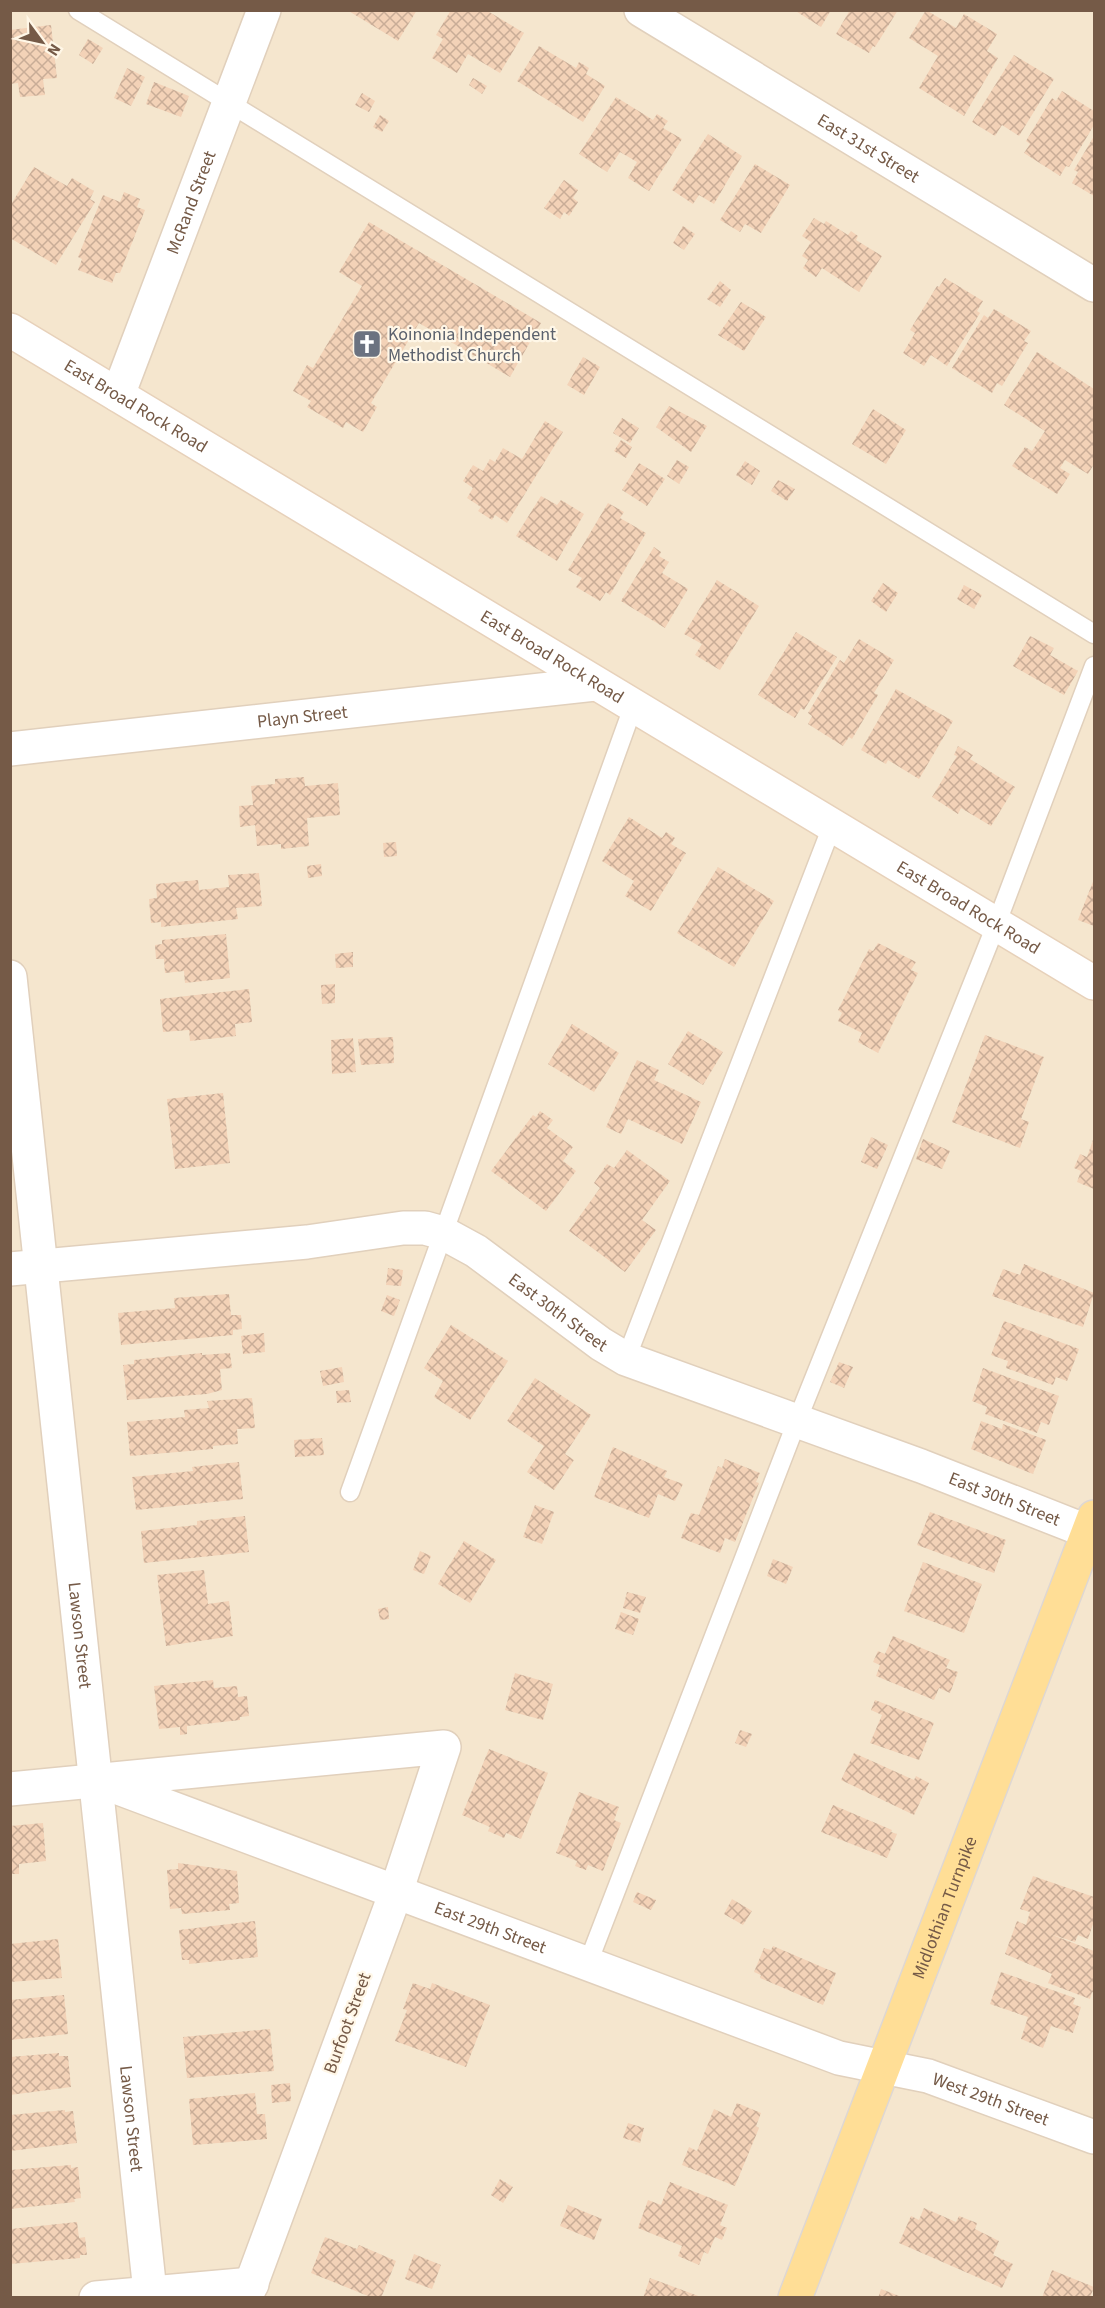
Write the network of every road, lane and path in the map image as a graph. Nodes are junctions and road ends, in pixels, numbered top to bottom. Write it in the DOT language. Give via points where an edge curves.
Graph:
graph roads {
  1 [pos="78,10"];
  2 [pos="264,10"];
  3 [pos="641,10"];
  4 [pos="231,103"];
  5 [pos="1095,285"];
  6 [pos="10,330"];
  7 [pos="118,395"];
  8 [pos="1095,634"];
  9 [pos="1095,666"];
  10 [pos="595,684"];
  11 [pos="633,707"];
  12 [pos="10,749"];
  13 [pos="832,826"];
  14 [pos="996,924"];
  15 [pos="10,977"];
  16 [pos="1095,983"];
  17 [pos="443,1233"];
  18 [pos="26,1267"];
  19 [pos="626,1359"];
  20 [pos="797,1421"];
  21 [pos="350,1492"];
  22 [pos="1093,1528"];
  23 [pos="444,1747"];
  24 [pos="97,1780"];
  25 [pos="10,1789"];
  26 [pos="396,1892"];
  27 [pos="588,1963"];
  28 [pos="885,2068"];
  29 [pos="1095,2137"];
  30 [pos="249,2291"];
  31 [pos="150,2292"];
  32 [pos="96,2298"];
  33 [pos="795,2298"];
  1 -- 4 [label="lane"];
  2 -- 4 [label="street, McRand Street"];
  3 -- 5 [label="street, East 31st Street"];
  4 -- 7 [label="street, McRand Street"];
  4 -- 8 [label="lane"];
  6 -- 7 [label="street, East Broad Rock Road"];
  7 -- 10 [label="street, East Broad Rock Road"];
  9 -- 14 [label="lane"];
  10 -- 11 [label="street, East Broad Rock Road"];
  10 -- 12 [label="street, Playn Street"];
  11 -- 13 [label="street, East Broad Rock Road"];
  11 -- 17 [label="lane"];
  13 -- 14 [label="street, East Broad Rock Road"];
  13 -- 19 [label="lane"];
  14 -- 16 [label="street, East Broad Rock Road"];
  14 -- 20 [label="lane"];
  15 -- 18 [label="street, Lawson Street"];
  17 -- 18 [label="street, East 30th Street" via="403,1228 307,1242"];
  17 -- 19 [label="street, East 30th Street" via="476,1251"];
  17 -- 21 [label="lane"];
  18 -- 24 [label="street, Lawson Street"];
  19 -- 20 [label="street, East 30th Street"];
  20 -- 22 [label="street, East 30th Street"];
  20 -- 27 [label="lane"];
  22 -- 28 [label="main road, Midlothian Turnpike"];
  23 -- 24 [label="street, East 29th Street"];
  23 -- 26 [label="street, Burfoot Street"];
  24 -- 25 [label="street, East 29th Street"];
  24 -- 26 [label="street, East 29th Street"];
  24 -- 31 [label="street, Lawson Street"];
  26 -- 27 [label="street, East 29th Street"];
  26 -- 30 [label="street, Burfoot Street"];
  27 -- 28 [label="street, East 29th Street" via="839,2058"];
  28 -- 29 [label="street, West 29th Street" via="928,2076"];
  28 -- 33 [label="main road, Midlothian Turnpike"];
  30 -- 31 [label="street"];
  31 -- 32 [label="street"];
}
